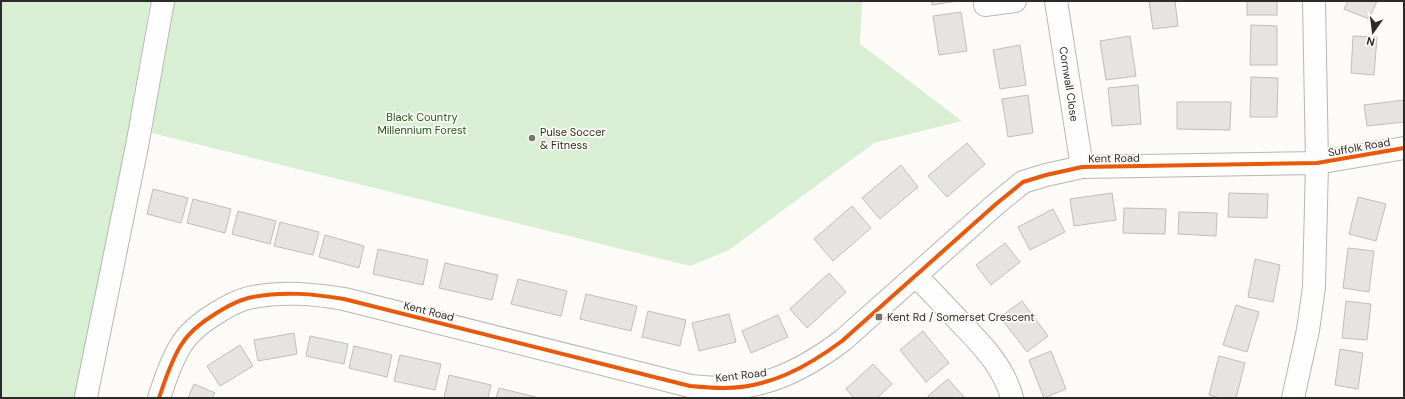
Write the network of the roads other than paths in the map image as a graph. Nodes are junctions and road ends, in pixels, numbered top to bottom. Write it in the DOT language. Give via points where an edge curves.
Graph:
graph roads {
  1 [pos="163,1"];
  2 [pos="1015,1"];
  3 [pos="1056,1"];
  4 [pos="1314,1"];
  5 [pos="985,4"];
  6 [pos="1404,148"];
  7 [pos="1317,163"];
  8 [pos="1082,167"];
  9 [pos="916,276"];
  10 [pos="87,398"];
  11 [pos="159,398"];
  12 [pos="1012,398"];
  13 [pos="1293,398"];
  1 -- 10 [label="street"];
  2 -- 5 [label="street"];
  3 -- 8 [label="street, Cornwall Close"];
  4 -- 7 [label="street"];
  6 -- 7 [label="street, Suffolk Road"];
  7 -- 8 [label="street, Kent Road"];
  7 -- 13 [label="street" via="1314,287 1308,330"];
  8 -- 9 [label="street, Kent Road" via="1024,182"];
  9 -- 11 [label="street, Kent Road" via="819,358 771,381 725,388 690,386 344,299 293,293 253,297 224,308 201,322 181,344"];
  9 -- 12 [label="street" via="986,349 1009,384"];
}
